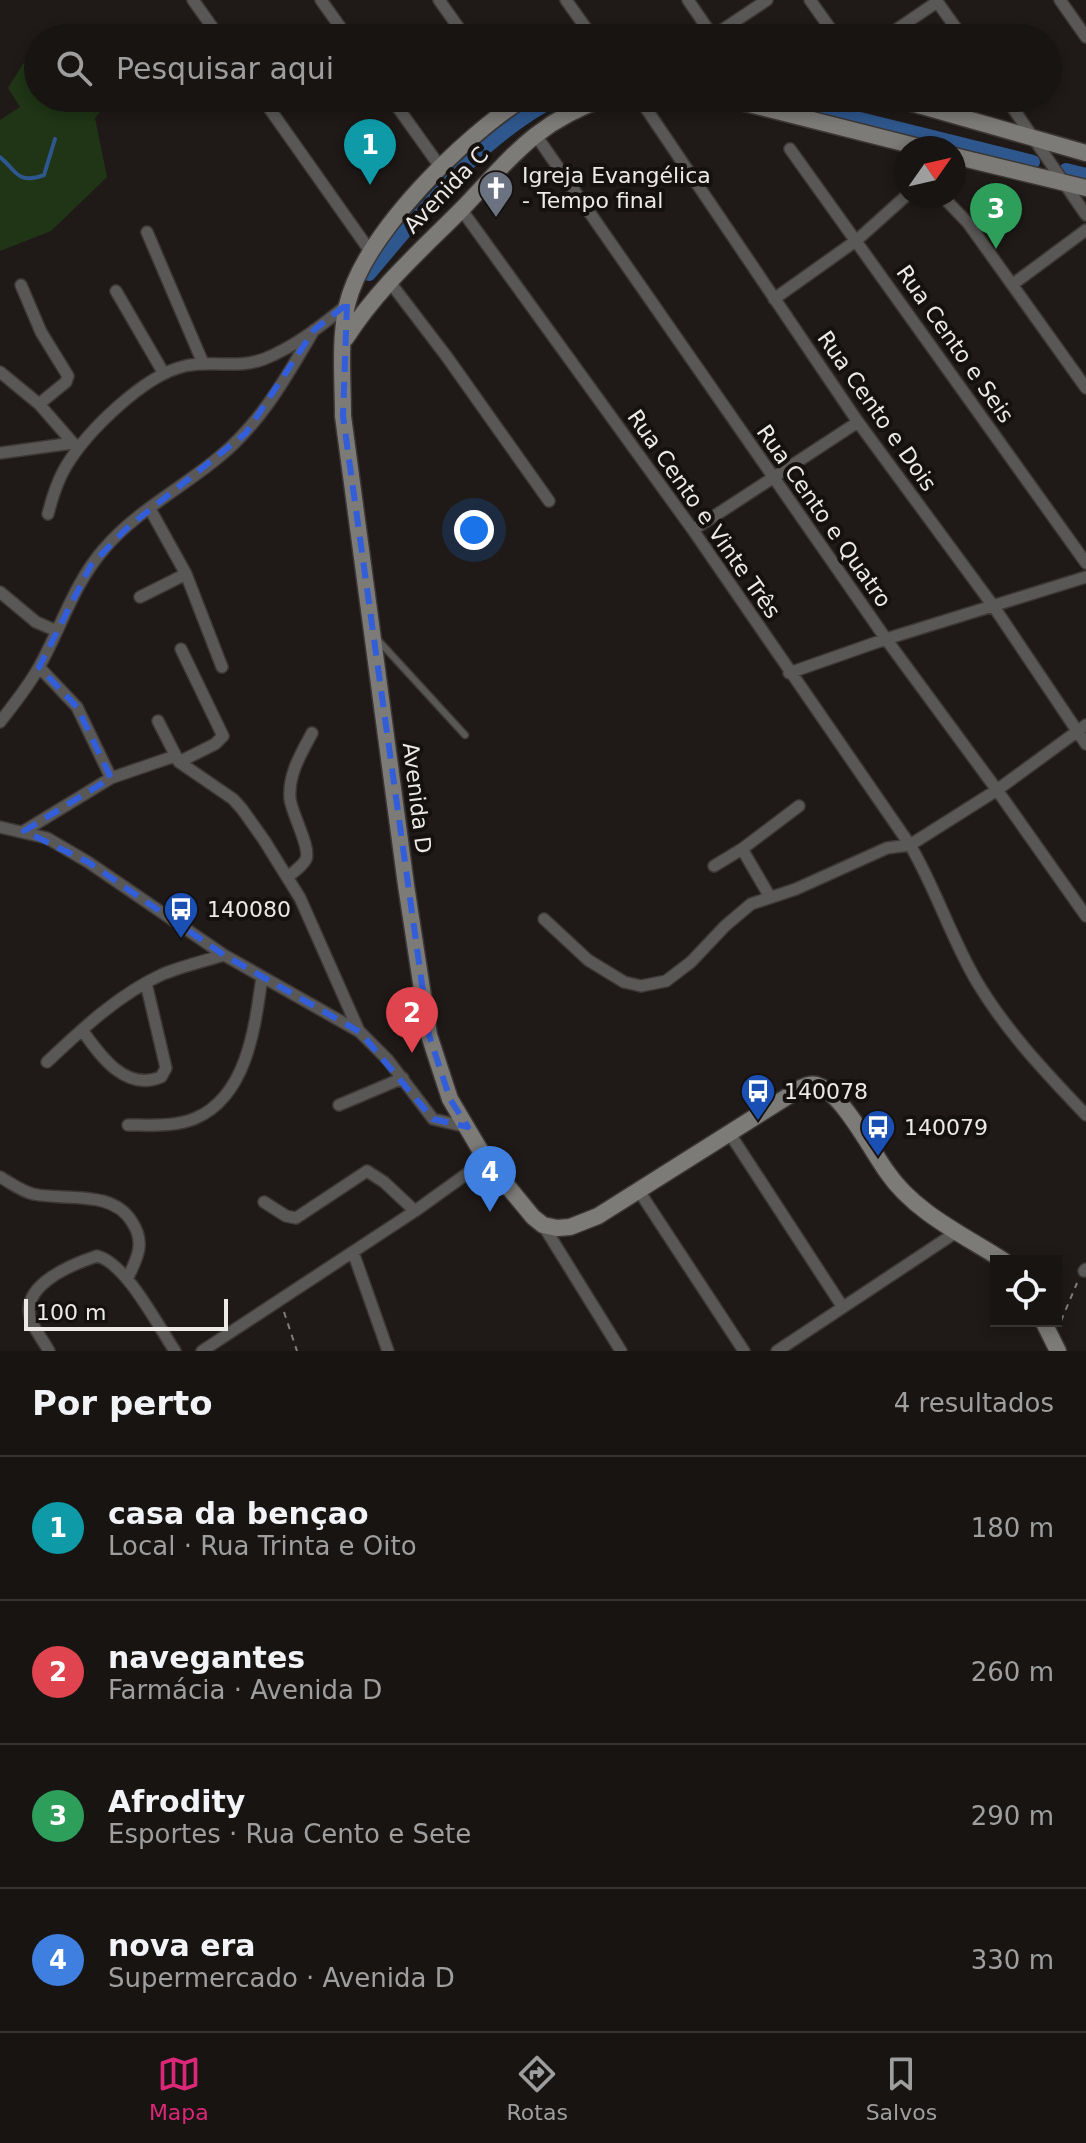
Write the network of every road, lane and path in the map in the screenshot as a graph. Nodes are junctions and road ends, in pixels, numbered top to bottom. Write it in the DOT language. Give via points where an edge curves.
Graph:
graph roads {
  1 [pos="193,0"];
  2 [pos="321,0"];
  3 [pos="439,0"];
  4 [pos="566,0"];
  5 [pos="688,0"];
  6 [pos="767,0"];
  7 [pos="810,0"];
  8 [pos="1060,0"];
  9 [pos="937,1"];
  10 [pos="210,24"];
  11 [pos="338,24"];
  12 [pos="456,24"];
  13 [pos="583,24"];
  14 [pos="705,24"];
  15 [pos="733,24"];
  16 [pos="827,24"];
  17 [pos="904,24"];
  18 [pos="953,24"];
  19 [pos="1086,37"];
  20 [pos="272,112"];
  21 [pos="401,112"];
  22 [pos="502,112"];
  23 [pos="572,112"];
  24 [pos="648,112"];
  25 [pos="780,112"];
  26 [pos="942,112"];
  27 [pos="1016,112"];
  28 [pos="535,134"];
  29 [pos="1035,139"];
  30 [pos="894,141"];
  31 [pos="790,149"];
  32 [pos="1086,153"];
  33 [pos="966,159"];
  34 [pos="441,168"];
  35 [pos="1065,182"];
  36 [pos="1086,188"];
  37 [pos="894,207"];
  38 [pos="954,208"];
  39 [pos="461,209"];
  40 [pos="1086,215"];
  41 [pos="1086,230"];
  42 [pos="147,232"];
  43 [pos="857,240"];
  44 [pos="370,251"];
  45 [pos="389,281"];
  46 [pos="1013,284"];
  47 [pos="21,285"];
  48 [pos="116,291"];
  49 [pos="774,299"];
  50 [pos="347,304"];
  51 [pos="314,330"];
  52 [pos="343,343"];
  53 [pos="203,363"];
  54 [pos="163,372"];
  55 [pos="1,374"];
  56 [pos="1086,388"];
  57 [pos="39,404"];
  58 [pos="858,422"];
  59 [pos="76,446"];
  60 [pos="0,453"];
  61 [pos="772,477"];
  62 [pos="549,501"];
  63 [pos="150,509"];
  64 [pos="48,514"];
  65 [pos="693,530"];
  66 [pos="1086,563"];
  67 [pos="186,574"];
  68 [pos="1086,577"];
  69 [pos="0,592"];
  70 [pos="140,597"];
  71 [pos="994,607"];
  72 [pos="57,631"];
  73 [pos="372,634"];
  74 [pos="886,639"];
  75 [pos="181,649"];
  76 [pos="39,667"];
  77 [pos="222,667"];
  78 [pos="789,673"];
  79 [pos="158,721"];
  80 [pos="0,722"];
  81 [pos="1082,728"];
  82 [pos="312,733"];
  83 [pos="465,735"];
  84 [pos="1086,744"];
  85 [pos="177,759"];
  86 [pos="111,778"];
  87 [pos="997,790"];
  88 [pos="799,806"];
  89 [pos="0,827"];
  90 [pos="24,831"];
  91 [pos="910,845"];
  92 [pos="742,849"];
  93 [pos="714,866"];
  94 [pos="288,877"];
  95 [pos="770,897"];
  96 [pos="1086,916"];
  97 [pos="544,919"];
  98 [pos="224,955"];
  99 [pos="262,977"];
  100 [pos="146,983"];
  101 [pos="82,1030"];
  102 [pos="360,1032"];
  103 [pos="47,1062"];
  104 [pos="403,1078"];
  105 [pos="339,1105"];
  106 [pos="1086,1115"];
  107 [pos="128,1125"];
  108 [pos="468,1127"];
  109 [pos="730,1134"];
  110 [pos="486,1160"];
  111 [pos="0,1177"];
  112 [pos="639,1191"];
  113 [pos="264,1202"];
  114 [pos="415,1211"];
  115 [pos="543,1225"];
  116 [pos="958,1231"];
  117 [pos="353,1252"];
  118 [pos="995,1255"];
  119 [pos="1085,1270"];
  120 [pos="127,1279"];
  121 [pos="280,1300"];
  122 [pos="842,1306"];
  123 [pos="1046,1327"];
  124 [pos="1056,1346"];
  125 [pos="49,1351"];
  126 [pos="175,1351"];
  127 [pos="202,1351"];
  128 [pos="297,1351"];
  129 [pos="388,1351"];
  130 [pos="621,1351"];
  131 [pos="744,1351"];
  132 [pos="777,1351"];
  1 -- 10 [label="street"];
  2 -- 11 [label="street"];
  3 -- 12 [label="street"];
  4 -- 13 [label="street"];
  5 -- 14 [label="street"];
  6 -- 15 [label="street"];
  7 -- 16 [label="street"];
  8 -- 19 [label="street"];
  9 -- 17 [label="street"];
  9 -- 18 [label="street"];
  20 -- 44 [label="street"];
  21 -- 34 [label="street"];
  22 -- 34 [label="main road, Avenida D"];
  23 -- 28 [label="main road, Avenida C"];
  24 -- 49 [label="street, Rua Cento e Dois"];
  25 -- 30 [label="main road"];
  26 -- 29 [label="main road"];
  27 -- 29 [label="street"];
  28 -- 39 [label="main road, Avenida C"];
  28 -- 61 [label="street, Rua Cento e Quatro"];
  29 -- 32 [label="main road"];
  29 -- 35 [label="street"];
  31 -- 43 [label="street, Rua Cento e Seis"];
  33 -- 35 [label="main road"];
  34 -- 44 [label="main road, Avenida D"];
  35 -- 36 [label="main road"];
  35 -- 40 [label="street"];
  37 -- 43 [label="street"];
  38 -- 46 [label="street"];
  39 -- 45 [label="main road, Avenida C"];
  39 -- 65 [label="street, Rua Cento e Vinte Três"];
  41 -- 46 [label="street"];
  42 -- 53 [label="street"];
  43 -- 49 [label="street"];
  43 -- 66 [label="street, Rua Cento e Seis"];
  44 -- 50 [label="main road, Avenida D"];
  45 -- 52 [label="main road, Avenida C"];
  45 -- 62 [label="street"];
  46 -- 56 [label="street"];
  47 -- 57 [label="street" via="68,376"];
  48 -- 54 [label="street"];
  49 -- 58 [label="street, Rua Cento e Dois"];
  50 -- 51 [label="street"];
  50 -- 52 [label="main road, Avenida D"];
  51 -- 53 [label="street" via="263,359"];
  51 -- 63 [label="street" via="246,433"];
  52 -- 73 [label="main road, Avenida D" via="343,416"];
  53 -- 54 [label="street"];
  54 -- 59 [label="street" via="125,399"];
  55 -- 57 [label="street"];
  57 -- 59 [label="street"];
  58 -- 61 [label="street"];
  58 -- 71 [label="street, Rua Cento e Dois"];
  59 -- 60 [label="street"];
  59 -- 64 [label="street"];
  61 -- 65 [label="street"];
  61 -- 74 [label="street, Rua Cento e Quatro"];
  63 -- 67 [label="street"];
  63 -- 72 [label="street" via="105,547"];
  65 -- 78 [label="street, Rua Cento e Vinte Três"];
  67 -- 70 [label="street"];
  67 -- 77 [label="street"];
  68 -- 71 [label="street"];
  69 -- 72 [label="street" via="36,622"];
  71 -- 74 [label="street"];
  71 -- 81 [label="street, Rua Cento e Dois"];
  72 -- 76 [label="street"];
  73 -- 83 [label="lane"];
  73 -- 108 [label="main road, Avenida D" via="429,1035 450,1099"];
  74 -- 78 [label="street"];
  74 -- 87 [label="street, Rua Cento e Quatro"];
  75 -- 85 [label="street" via="223,736"];
  76 -- 80 [label="street"];
  76 -- 86 [label="street" via="77,707"];
  78 -- 91 [label="street, Rua Cento e Vinte Três"];
  79 -- 85 [label="street"];
  81 -- 84 [label="street, Rua Cento e Dois"];
  81 -- 87 [label="street"];
  82 -- 94 [label="street" via="290,789 307,854"];
  85 -- 86 [label="street"];
  85 -- 94 [label="street" via="242,809"];
  86 -- 90 [label="street"];
  87 -- 91 [label="street"];
  87 -- 96 [label="street, Rua Cento e Quatro"];
  88 -- 92 [label="street"];
  89 -- 90 [label="street"];
  90 -- 98 [label="street" via="88,862"];
  91 -- 95 [label="street" via="887,848"];
  91 -- 106 [label="street, Rua Cento e Vinte Três" via="998,1014"];
  92 -- 93 [label="street"];
  92 -- 95 [label="street"];
  94 -- 102 [label="street"];
  95 -- 97 [label="street" via="751,904 691,962 654,985 641,986 609,974"];
  98 -- 99 [label="street"];
  98 -- 100 [label="street"];
  99 -- 102 [label="street"];
  99 -- 107 [label="street" via="251,1045 232,1085 216,1103 186,1122"];
  100 -- 101 [label="street"];
  100 -- 101 [label="street" via="166,1068 161,1077 140,1081 121,1073"];
  101 -- 103 [label="street"];
  102 -- 104 [label="street"];
  104 -- 105 [label="street"];
  104 -- 108 [label="street" via="433,1119"];
  108 -- 110 [label="main road, Avenida D"];
  109 -- 112 [label="main road"];
  109 -- 116 [label="main road" via="801,1088 819,1086 843,1108 906,1196"];
  109 -- 122 [label="street"];
  110 -- 114 [label="street"];
  110 -- 115 [label="main road, Avenida D"];
  111 -- 120 [label="street" via="29,1193 101,1201 128,1216 140,1244"];
  112 -- 115 [label="main road" via="570,1227"];
  112 -- 131 [label="street"];
  113 -- 114 [label="street" via="296,1218 367,1171"];
  114 -- 117 [label="street"];
  115 -- 130 [label="street"];
  116 -- 118 [label="main road"];
  116 -- 122 [label="street"];
  117 -- 121 [label="street"];
  117 -- 129 [label="street"];
  119 -- 124 [label="path" via="1070,1297"];
  120 -- 125 [label="street" via="97,1256 39,1287 29,1311"];
  120 -- 126 [label="street"];
  121 -- 127 [label="street"];
  121 -- 128 [label="path"];
  122 -- 132 [label="street"];
  123 -- 124 [label="main road"];
}
